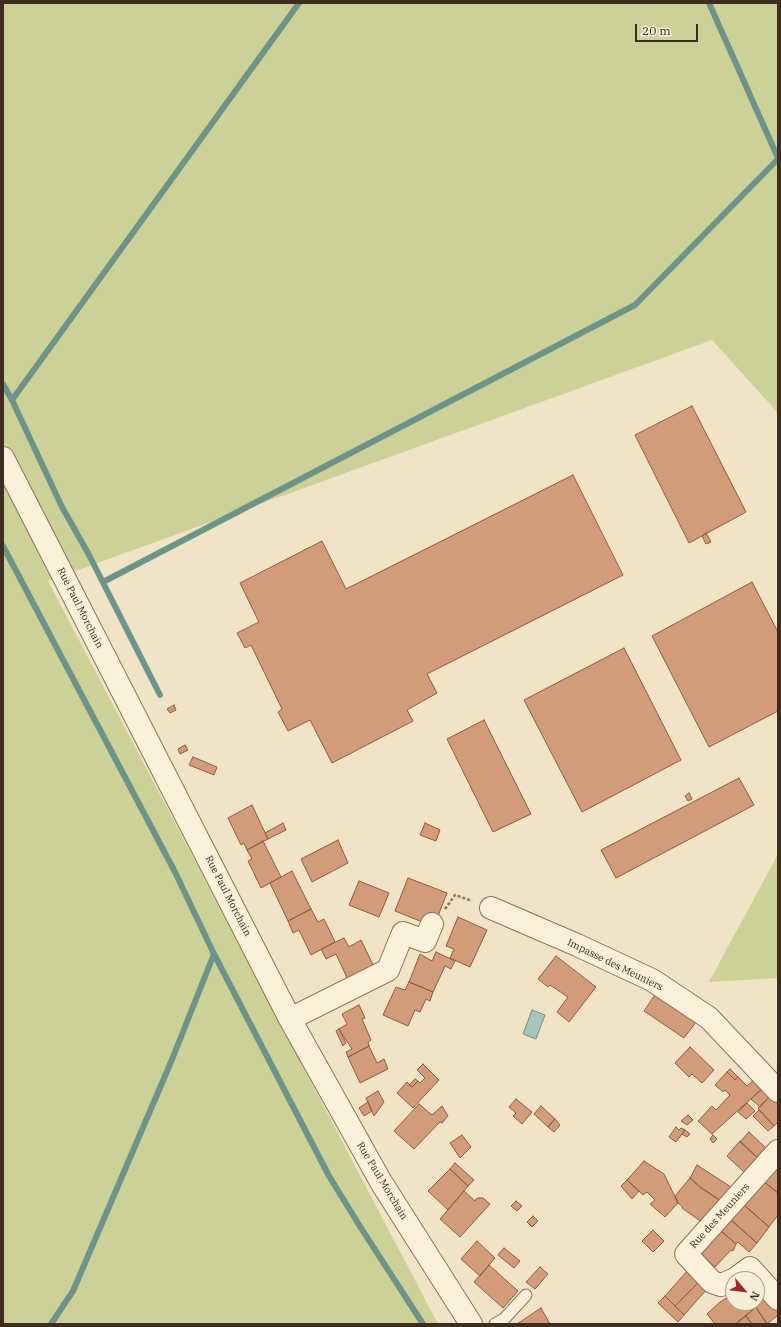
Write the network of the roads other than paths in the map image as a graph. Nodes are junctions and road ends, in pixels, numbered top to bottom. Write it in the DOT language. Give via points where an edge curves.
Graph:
graph roads {
  1 [pos="3,458"];
  2 [pos="491,908"];
  3 [pos="432,924"];
  4 [pos="290,1020"];
  5 [pos="778,1091"];
  6 [pos="778,1151"];
  7 [pos="725,1284"];
  8 [pos="765,1285"];
  9 [pos="526,1295"];
  10 [pos="778,1299"];
  11 [pos="471,1324"];
  12 [pos="495,1324"];
  1 -- 4 [label="street, Rue Paul Morchain"];
  2 -- 5 [label="street, Impasse des Meuniers" via="652,980 709,1018"];
  3 -- 4 [label="street" via="425,941 403,933 388,970"];
  4 -- 11 [label="street, Rue Paul Morchain" via="381,1182"];
  6 -- 7 [label="street, Rue des Meuniers" via="686,1254 712,1282"];
  8 -- 10 [label="street, Rue des Meuniers"];
  9 -- 12 [label="lane"];
}
